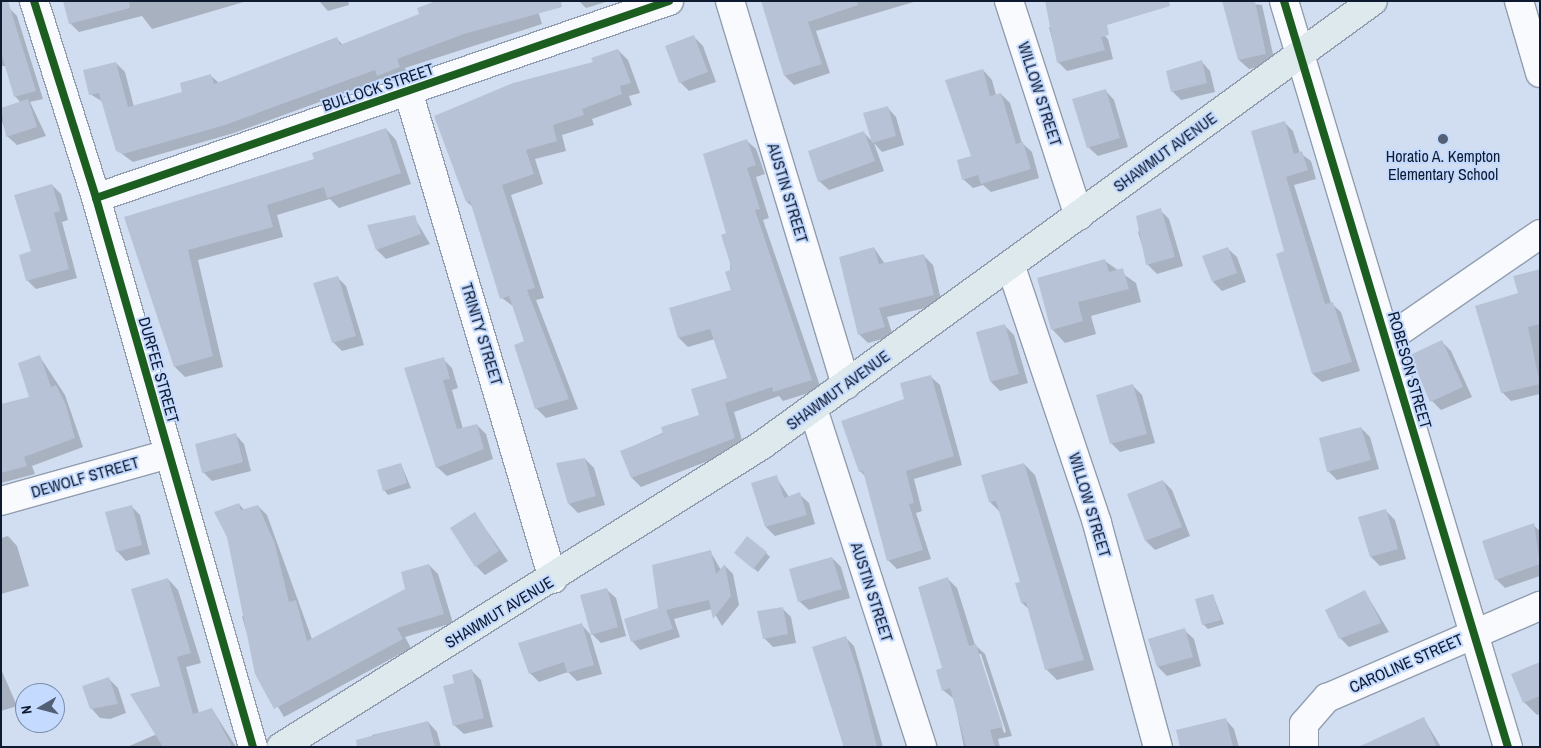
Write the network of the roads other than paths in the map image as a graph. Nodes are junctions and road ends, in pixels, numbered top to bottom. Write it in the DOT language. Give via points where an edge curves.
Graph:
graph roads {
  1 [pos="34,1"];
  2 [pos="669,1"];
  3 [pos="730,1"];
  4 [pos="1009,1"];
  5 [pos="1284,1"];
  6 [pos="1373,1"];
  7 [pos="1519,1"];
  8 [pos="1301,54"];
  9 [pos="1540,72"];
  10 [pos="408,91"];
  11 [pos="96,198"];
  12 [pos="1079,216"];
  13 [pos="1540,234"];
  14 [pos="1011,267"];
  15 [pos="1388,339"];
  16 [pos="846,385"];
  17 [pos="813,409"];
  18 [pos="168,454"];
  19 [pos="1,501"];
  20 [pos="553,578"];
  21 [pos="1540,606"];
  22 [pos="1472,634"];
  23 [pos="253,747"];
  24 [pos="281,747"];
  25 [pos="922,747"];
  26 [pos="1158,747"];
  27 [pos="1304,747"];
  28 [pos="1508,747"];
  1 -- 11 [label="street, DURFEE STREET"];
  2 -- 10 [label="street, BULLOCK STREET"];
  3 -- 16 [label="street, AUSTIN STREET"];
  4 -- 12 [label="street, WILLOW STREET"];
  5 -- 8 [label="street, ROBESON STREET"];
  6 -- 8 [label="main road, SHAWMUT AVENUE"];
  7 -- 9 [label="street"];
  8 -- 12 [label="main road, SHAWMUT AVENUE"];
  8 -- 15 [label="street, ROBESON STREET"];
  10 -- 11 [label="street, BULLOCK STREET"];
  10 -- 20 [label="street, TRINITY STREET"];
  11 -- 18 [label="street, DURFEE STREET"];
  12 -- 14 [label="main road, SHAWMUT AVENUE"];
  13 -- 15 [label="street"];
  14 -- 16 [label="main road, SHAWMUT AVENUE"];
  14 -- 26 [label="street, WILLOW STREET" via="1097,523"];
  15 -- 22 [label="street, ROBESON STREET"];
  16 -- 17 [label="main road, SHAWMUT AVENUE"];
  17 -- 20 [label="main road, SHAWMUT AVENUE"];
  17 -- 25 [label="street, AUSTIN STREET"];
  18 -- 19 [label="street, DEWOLF STREET"];
  18 -- 23 [label="street, DURFEE STREET"];
  20 -- 24 [label="main road, SHAWMUT AVENUE"];
  21 -- 22 [label="street, CAROLINE STREET"];
  22 -- 27 [label="street, CAROLINE STREET" via="1326,698 1304,724"];
  22 -- 28 [label="street, ROBESON STREET"];
}
